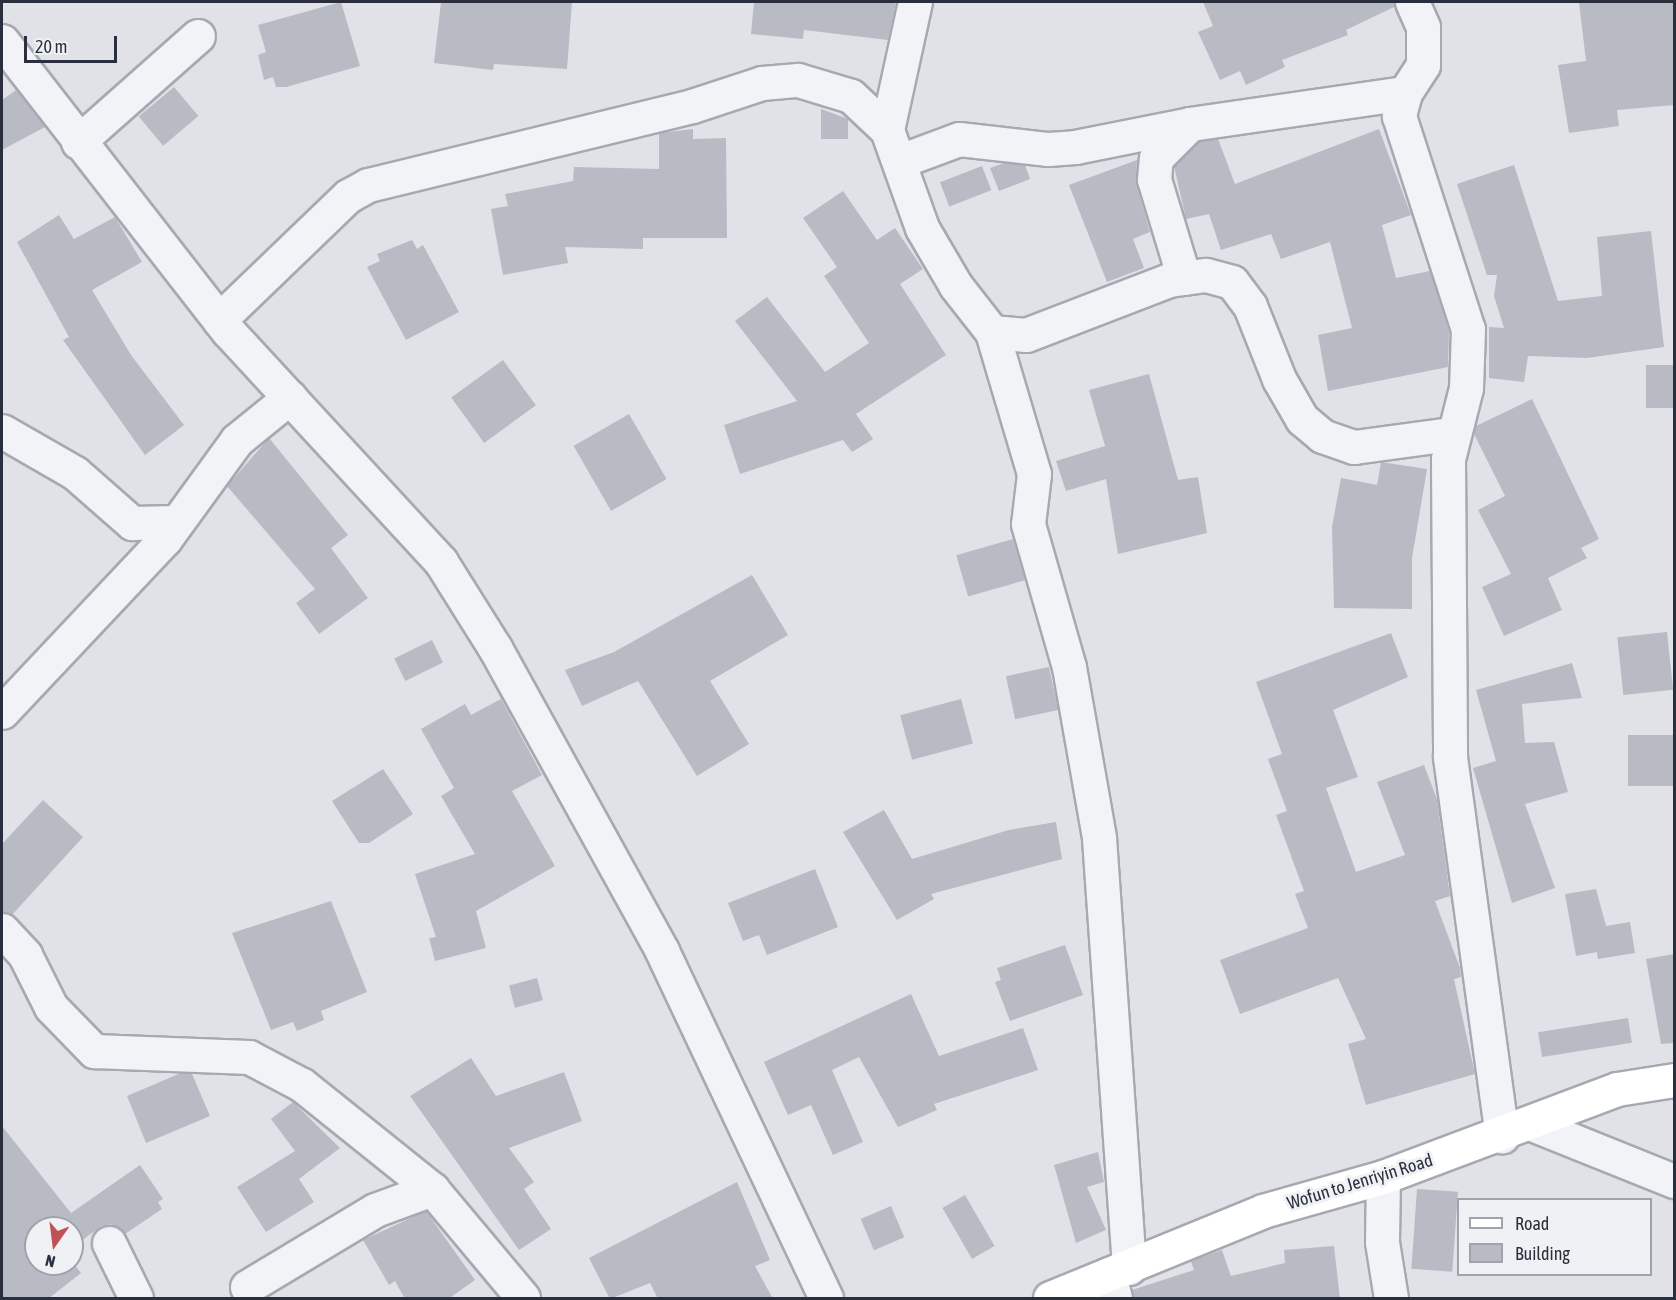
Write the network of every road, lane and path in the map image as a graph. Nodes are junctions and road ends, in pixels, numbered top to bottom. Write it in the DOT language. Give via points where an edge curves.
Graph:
graph roads {
  1 [pos="915,2"];
  2 [pos="1412,2"];
  3 [pos="198,36"];
  4 [pos="2,41"];
  5 [pos="1405,93"];
  6 [pos="1190,124"];
  7 [pos="887,130"];
  8 [pos="78,142"];
  9 [pos="900,160"];
  10 [pos="1184,278"];
  11 [pos="219,321"];
  12 [pos="992,332"];
  13 [pos="290,397"];
  14 [pos="2,432"];
  15 [pos="1450,434"];
  16 [pos="176,522"];
  17 [pos="2,712"];
  18 [pos="2,930"];
  19 [pos="1674,1080"];
  20 [pos="1532,1124"];
  21 [pos="1502,1136"];
  22 [pos="1383,1177"];
  23 [pos="1674,1181"];
  24 [pos="432,1189"];
  25 [pos="109,1243"];
  26 [pos="1118,1280"];
  27 [pos="247,1287"];
  28 [pos="136,1299"];
  29 [pos="523,1299"];
  30 [pos="826,1299"];
  31 [pos="1050,1299"];
  32 [pos="1391,1299"];
  1 -- 7 [label="street"];
  2 -- 5 [label="street" via="1425,45 1423,65"];
  3 -- 8 [label="street"];
  4 -- 8 [label="street"];
  5 -- 6 [label="street"];
  5 -- 15 [label="street" via="1399,116 1468,329 1466,388"];
  6 -- 9 [label="street" via="1048,149 959,139"];
  6 -- 10 [label="street" via="1156,158 1154,179"];
  7 -- 9 [label="street"];
  7 -- 11 [label="street" via="867,106 835,89 798,80 762,83 692,106 392,175 348,196"];
  8 -- 11 [label="street"];
  9 -- 12 [label="street" via="922,228 956,286"];
  10 -- 12 [label="street" via="1026,335"];
  10 -- 15 [label="street" via="1206,275 1232,282 1250,306 1290,400 1322,436 1354,447"];
  11 -- 13 [label="street"];
  12 -- 26 [label="street" via="1034,474 1028,524 1069,667 1099,838"];
  13 -- 16 [label="street" via="237,440"];
  13 -- 30 [label="street" via="356,475 441,562 495,648 663,951"];
  14 -- 16 [label="street" via="75,473 132,523"];
  15 -- 21 [label="street" via="1450,757"];
  16 -- 17 [label="street"];
  18 -- 24 [label="street" via="25,955 51,1007 94,1051 249,1057 302,1085 358,1124"];
  19 -- 20 [label="street, Wofun to Jenriyin Road" via="1617,1089"];
  20 -- 21 [label="street, Wofun to Jenriyin Road"];
  20 -- 23 [label="street"];
  21 -- 22 [label="street, Wofun to Jenriyin Road"];
  22 -- 26 [label="street, Wofun to Jenriyin Road" via="1263,1211"];
  22 -- 32 [label="street" via="1382,1242"];
  24 -- 27 [label="street" via="375,1210"];
  24 -- 29 [label="street"];
  25 -- 28 [label="street"];
  26 -- 31 [label="street, Wofun to Jenriyin Road"];
}
